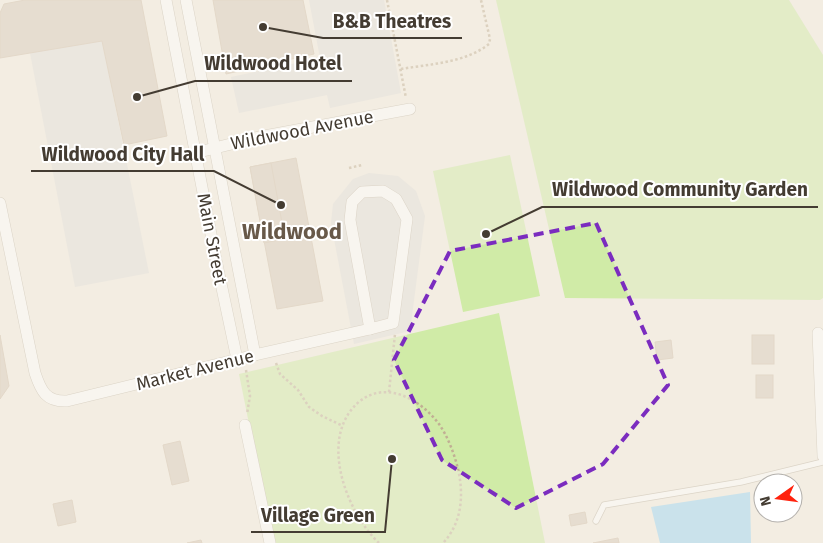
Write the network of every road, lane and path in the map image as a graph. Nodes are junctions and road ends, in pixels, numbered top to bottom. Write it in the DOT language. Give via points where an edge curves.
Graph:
graph roads {
  1 [pos="166,0"];
  2 [pos="186,0"];
  3 [pos="387,0"];
  4 [pos="481,0"];
  5 [pos="401,69"];
  6 [pos="400,99"];
  7 [pos="410,108"];
  8 [pos="214,148"];
  9 [pos="195,153"];
  10 [pos="362,165"];
  11 [pos="349,168"];
  12 [pos="0,203"];
  13 [pos="4,239"];
  14 [pos="393,323"];
  15 [pos="370,329"];
  16 [pos="818,333"];
  17 [pos="245,357"];
  18 [pos="276,363"];
  19 [pos="389,392"];
  20 [pos="245,425"];
  21 [pos="344,426"];
  22 [pos="823,456"];
  23 [pos="823,462"];
  24 [pos="596,521"];
  25 [pos="270,543"];
  26 [pos="379,543"];
  27 [pos="443,543"];
  1 -- 9 [label="street, Main Street"];
  2 -- 8 [label="street, Main Street"];
  3 -- 5 [label="path"];
  4 -- 5 [label="path" via="489,44 462,58"];
  5 -- 6 [label="path" via="406,98"];
  7 -- 8 [label="street, Wildwood Avenue"];
  8 -- 9 [label="street, Wildwood Avenue"];
  8 -- 17 [label="street, Main Street"];
  9 -- 17 [label="street, Main Street"];
  10 -- 11 [label="path"];
  12 -- 13 [label="street, Market Avenue"];
  13 -- 17 [label="street, Market Avenue" via="35,373 39,386 50,399 58,402"];
  14 -- 15 [label="street, Market Avenue"];
  14 -- 15 [label="street" via="407,219 396,199 383,191 362,192 352,202 350,220"];
  14 -- 19 [label="path" via="395,343"];
  15 -- 17 [label="street, Market Avenue"];
  16 -- 22 [label="street"];
  17 -- 20 [label="path" via="250,396"];
  18 -- 21 [label="path" via="280,374 298,390 309,407"];
  19 -- 21 [label="path" via="361,401"];
  19 -- 27 [label="path" via="407,397 426,410 440,425 451,447 459,472 460,508 454,529"];
  20 -- 25 [label="street"];
  21 -- 26 [label="path" via="339,448 345,490 356,515"];
  23 -- 24 [label="lane" via="741,482 604,505"];
}
